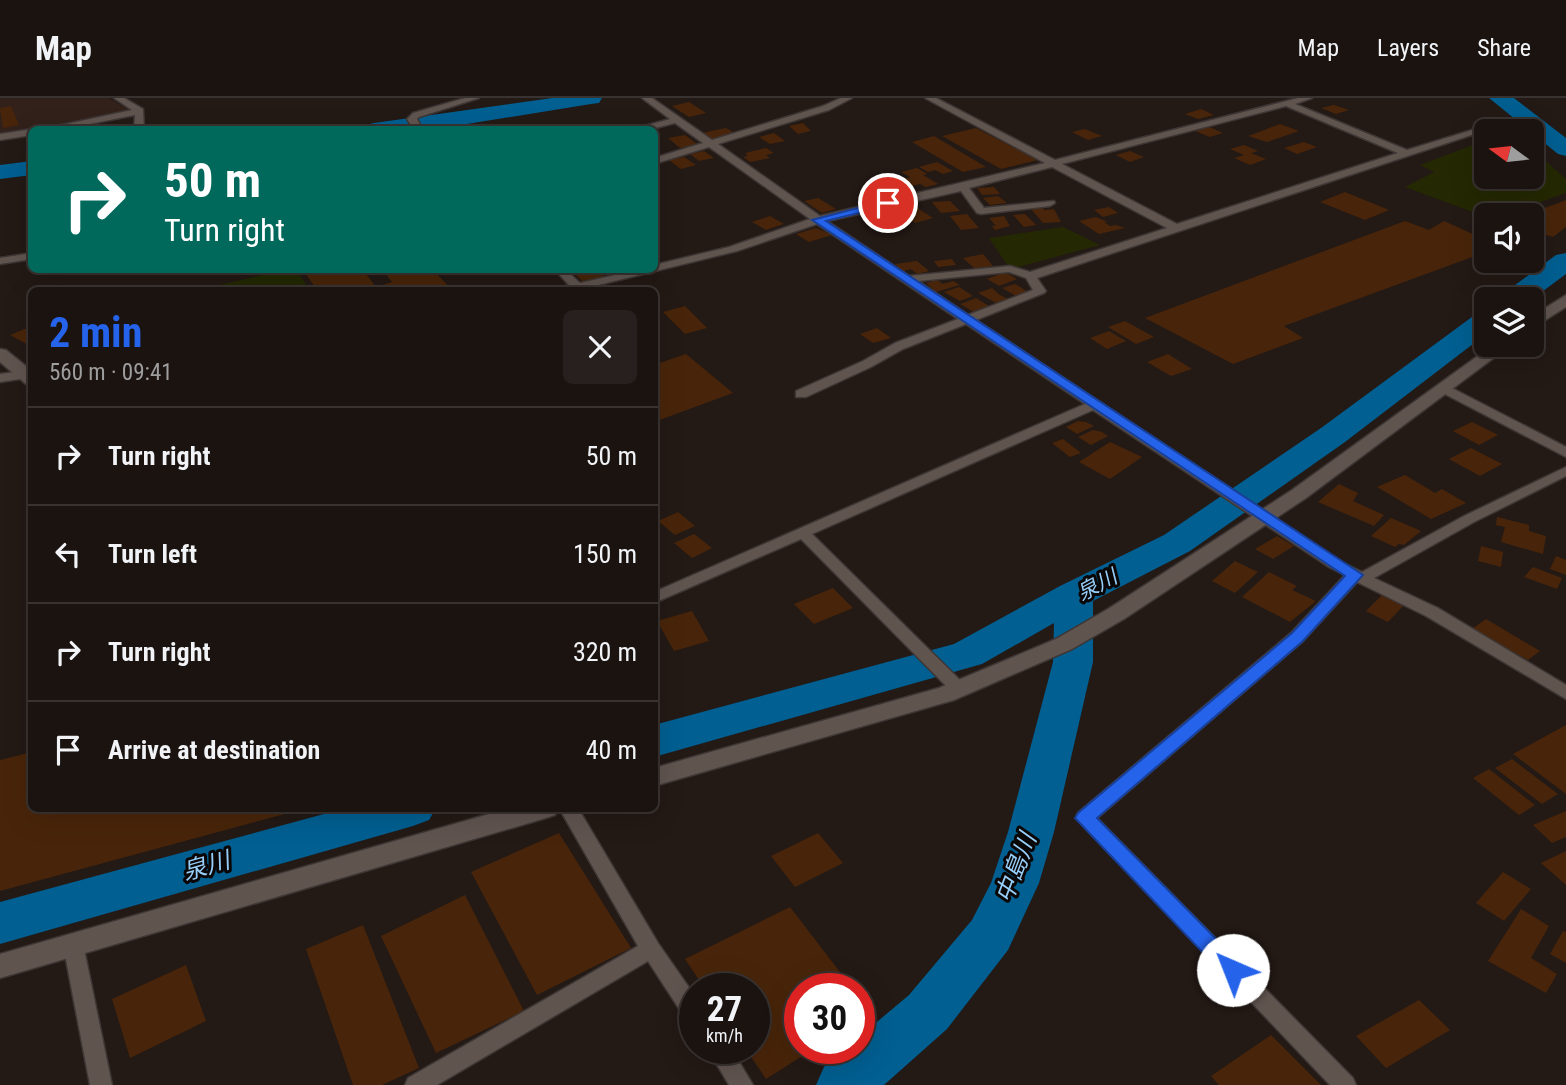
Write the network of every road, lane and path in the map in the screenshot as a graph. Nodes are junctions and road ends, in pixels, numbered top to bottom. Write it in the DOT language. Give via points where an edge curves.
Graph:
graph roads {
  1 [pos="118,98"];
  2 [pos="475,98"];
  3 [pos="646,98"];
  4 [pos="848,98"];
  5 [pos="929,98"];
  6 [pos="1272,98"];
  7 [pos="1308,98"];
  8 [pos="1286,104"];
  9 [pos="140,111"];
  10 [pos="677,120"];
  11 [pos="416,125"];
  12 [pos="63,126"];
  13 [pos="139,126"];
  14 [pos="652,126"];
  15 [pos="1474,131"];
  16 [pos="28,133"];
  17 [pos="0,137"];
  18 [pos="711,144"];
  19 [pos="1406,153"];
  20 [pos="658,161"];
  21 [pos="1055,164"];
  22 [pos="963,187"];
  23 [pos="1050,202"];
  24 [pos="818,220"];
  25 [pos="1176,228"];
  26 [pos="28,257"];
  27 [pos="0,261"];
  28 [pos="658,267"];
  29 [pos="563,273"];
  30 [pos="636,273"];
  31 [pos="1030,276"];
  32 [pos="908,279"];
  33 [pos="578,287"];
  34 [pos="1566,300"];
  35 [pos="1544,315"];
  36 [pos="969,321"];
  37 [pos="0,354"];
  38 [pos="1487,357"];
  39 [pos="27,377"];
  40 [pos="0,378"];
  41 [pos="1444,388"];
  42 [pos="801,394"];
  43 [pos="1095,404"];
  44 [pos="1566,453"];
  45 [pos="1566,471"];
  46 [pos="1264,517"];
  47 [pos="803,533"];
  48 [pos="1359,576"];
  49 [pos="658,596"];
  50 [pos="958,688"];
  51 [pos="1566,693"];
  52 [pos="658,776"];
  53 [pos="532,812"];
  54 [pos="570,812"];
  55 [pos="73,944"];
  56 [pos="651,949"];
  57 [pos="0,966"];
  58 [pos="679,990"];
  59 [pos="728,1064"];
  60 [pos="101,1085"];
  61 [pos="416,1085"];
  62 [pos="742,1085"];
  63 [pos="1345,1085"];
  1 -- 9 [label="street"];
  2 -- 11 [label="street" via="421,112"];
  3 -- 10 [label="street"];
  4 -- 18 [label="street"];
  5 -- 21 [label="street"];
  6 -- 8 [label="street"];
  7 -- 8 [label="street"];
  8 -- 19 [label="street"];
  8 -- 21 [label="street"];
  9 -- 12 [label="street"];
  9 -- 13 [label="street"];
  10 -- 14 [label="street"];
  10 -- 18 [label="street"];
  15 -- 19 [label="street"];
  16 -- 17 [label="street"];
  18 -- 20 [label="street"];
  18 -- 24 [label="street"];
  19 -- 25 [label="street"];
  21 -- 22 [label="street"];
  21 -- 25 [label="street"];
  22 -- 23 [label="street" via="981,211"];
  22 -- 24 [label="street"];
  24 -- 28 [label="street" via="733,249"];
  24 -- 32 [label="street"];
  25 -- 31 [label="street"];
  26 -- 27 [label="street"];
  29 -- 33 [label="street"];
  30 -- 33 [label="street"];
  31 -- 32 [label="street" via="1010,269"];
  31 -- 36 [label="street" via="1040,291"];
  32 -- 36 [label="street"];
  34 -- 35 [label="street"];
  36 -- 42 [label="street" via="899,346"];
  36 -- 43 [label="street"];
  37 -- 39 [label="street"];
  38 -- 41 [label="street"];
  39 -- 40 [label="street"];
  41 -- 44 [label="street"];
  41 -- 46 [label="street"];
  43 -- 46 [label="street"];
  43 -- 47 [label="street"];
  45 -- 48 [label="street"];
  46 -- 48 [label="street"];
  46 -- 50 [label="street" via="1064,644"];
  47 -- 49 [label="street"];
  47 -- 50 [label="street"];
  48 -- 51 [label="street" via="1432,612"];
  48 -- 63 [label="street" via="1297,637 1084,818"];
  50 -- 52 [label="street"];
  53 -- 55 [label="street"];
  54 -- 56 [label="street"];
  55 -- 57 [label="street"];
  55 -- 60 [label="street"];
  56 -- 58 [label="street"];
  56 -- 61 [label="street"];
  59 -- 62 [label="street"];
}
